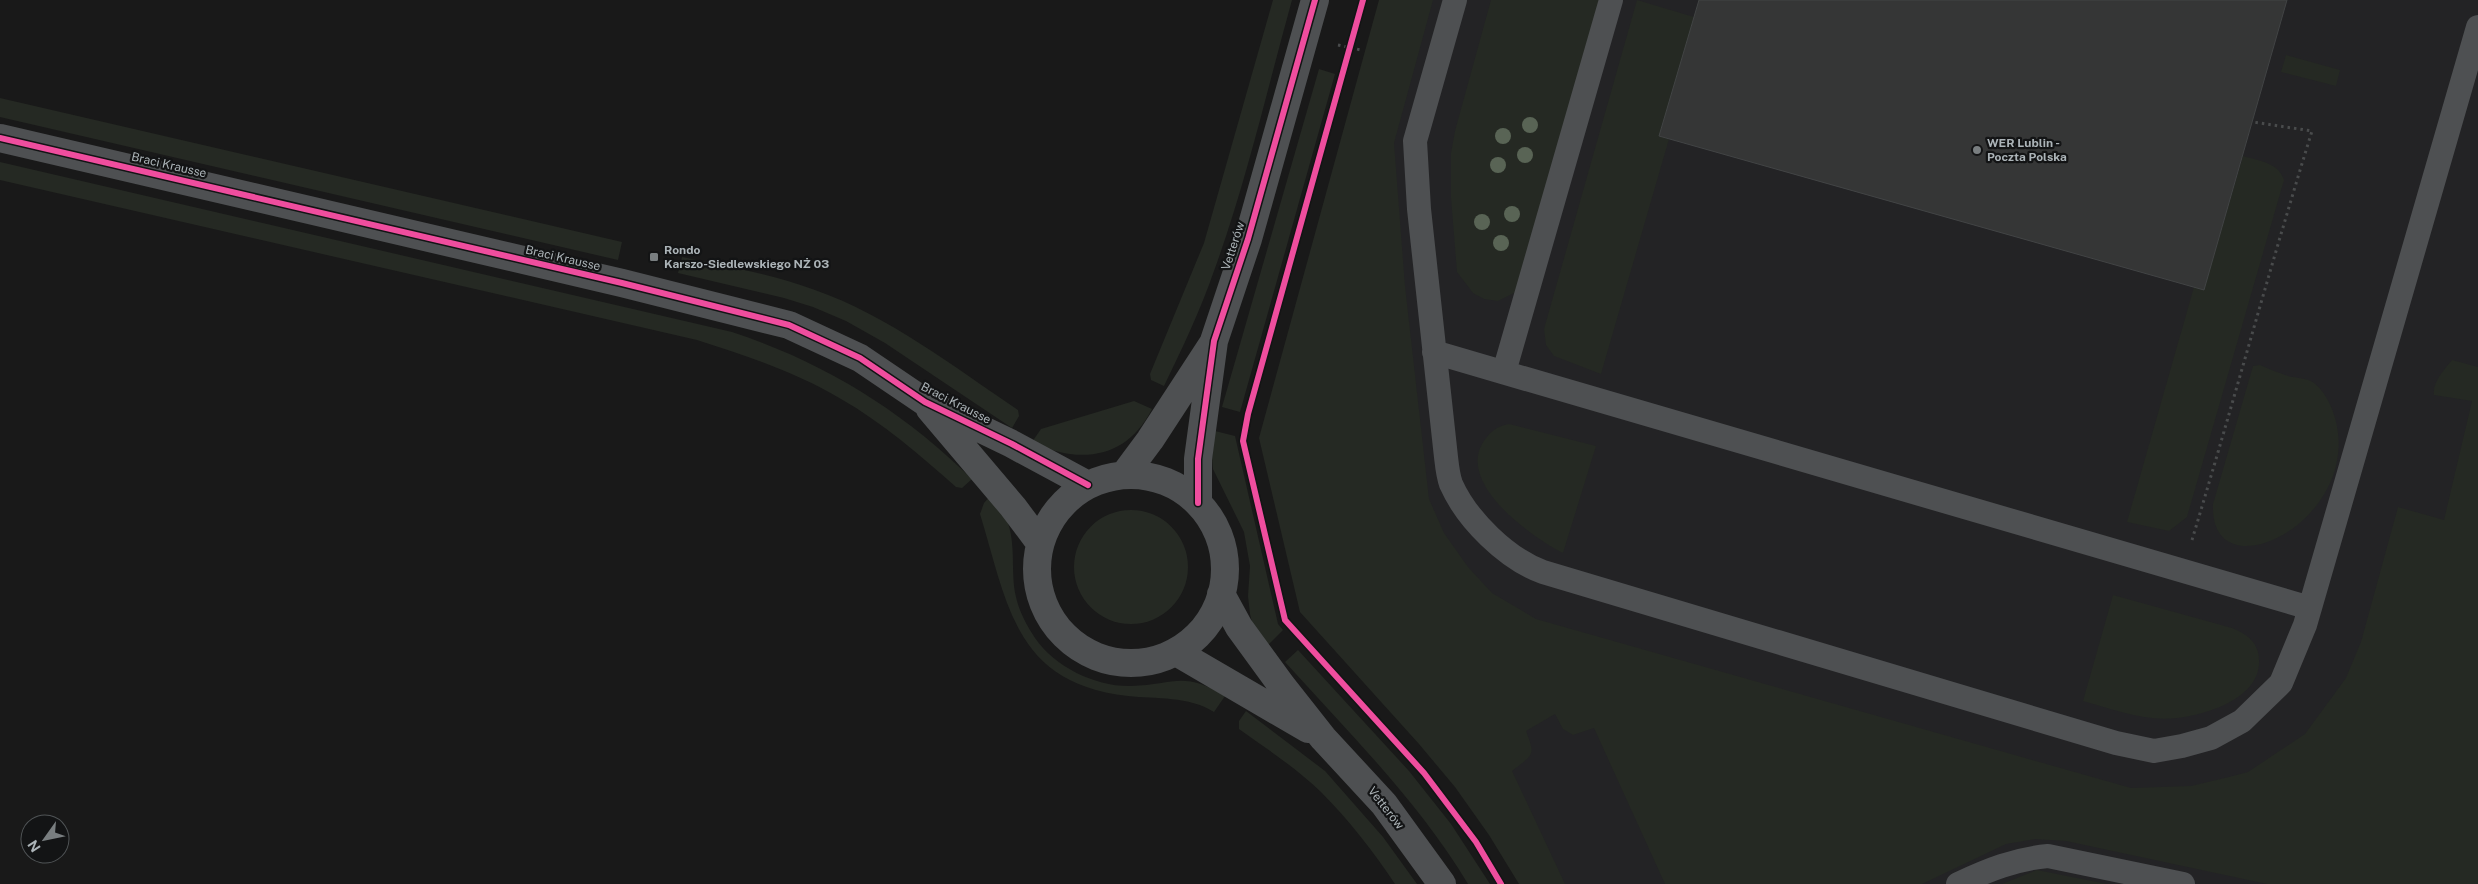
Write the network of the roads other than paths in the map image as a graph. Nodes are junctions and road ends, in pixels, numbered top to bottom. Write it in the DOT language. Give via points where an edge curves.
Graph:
graph roads {
  1 [pos="1315,0"];
  2 [pos="1455,0"];
  3 [pos="1611,0"];
  4 [pos="2478,27"];
  5 [pos="0,138"];
  6 [pos="1214,341"];
  7 [pos="1434,352"];
  8 [pos="1504,372"];
  9 [pos="925,402"];
  10 [pos="1124,475"];
  11 [pos="1088,485"];
  12 [pos="1198,503"];
  13 [pos="1040,543"];
  14 [pos="1221,594"];
  15 [pos="2310,608"];
  16 [pos="1176,652"];
  17 [pos="1323,738"];
  18 [pos="1442,884"];
  19 [pos="1958,884"];
  20 [pos="2183,884"];
  1 -- 6 [label="street, Vetterów" via="1248,239"];
  2 -- 7 [label="lane" via="1415,141"];
  3 -- 8 [label="lane"];
  4 -- 15 [label="lane"];
  5 -- 9 [label="street, Braci Krausse" via="622,283 789,326 860,358"];
  6 -- 10 [label="street, Vetterów"];
  6 -- 12 [label="street, Vetterów" via="1198,459"];
  7 -- 8 [label="lane"];
  7 -- 15 [label="lane" via="1451,484 1486,534 1525,565 2116,744 2154,750 2182,746 2211,738 2242,721 2281,683"];
  8 -- 15 [label="lane"];
  9 -- 11 [label="street, Braci Krausse"];
  9 -- 13 [label="street, Braci Krausse"];
  10 -- 11 [label="street"];
  10 -- 12 [label="street" via="1156,478 1171,484"];
  11 -- 13 [label="street" via="1053,515"];
  12 -- 14 [label="street" via="1222,545"];
  13 -- 16 [label="street" via="1037,580 1041,598 1053,622 1072,642 1104,660 1123,663 1159,659"];
  14 -- 16 [label="street" via="1204,627"];
  14 -- 17 [label="street, Vetterów" via="1239,627"];
  16 -- 17 [label="street, Vetterów"];
  17 -- 18 [label="street, Vetterów" via="1384,804"];
  19 -- 20 [label="lane" via="1996,866 2048,856"];
}
